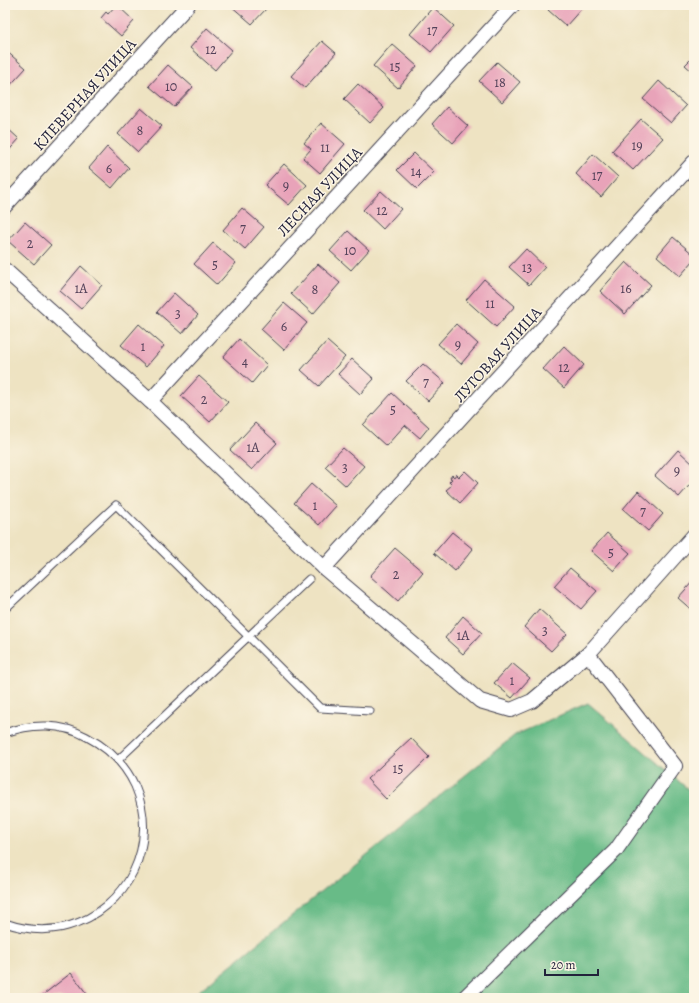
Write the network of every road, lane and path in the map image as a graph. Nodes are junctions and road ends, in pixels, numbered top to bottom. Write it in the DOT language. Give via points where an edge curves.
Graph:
graph roads {
  1 [pos="188,5"];
  2 [pos="513,5"];
  3 [pos="694,162"];
  4 [pos="5,206"];
  5 [pos="5,270"];
  6 [pos="150,400"];
  7 [pos="694,535"];
  8 [pos="324,568"];
  9 [pos="309,580"];
  10 [pos="5,609"];
  11 [pos="249,637"];
  12 [pos="588,654"];
  13 [pos="370,710"];
  14 [pos="5,733"];
  15 [pos="118,760"];
  16 [pos="5,923"];
  17 [pos="464,998"];
  1 -- 4 [label="street, КЛЕВЕРНАЯ УЛИЦА"];
  2 -- 6 [label="street, ЛЕСНАЯ УЛИЦА"];
  3 -- 8 [label="street, ЛУГОВАЯ УЛИЦА"];
  5 -- 6 [label="street"];
  6 -- 8 [label="street"];
  7 -- 12 [label="street"];
  8 -- 12 [label="street" via="480,701 511,710 532,701"];
  9 -- 11 [label="lane"];
  10 -- 11 [label="lane" via="116,505"];
  11 -- 13 [label="lane" via="320,708"];
  11 -- 15 [label="lane"];
  12 -- 17 [label="street" via="675,766 616,850"];
  14 -- 15 [label="lane" via="33,726 66,728 97,742"];
  15 -- 16 [label="lane" via="138,794 144,827 138,860 122,890 98,913 67,927 33,930"];
}
